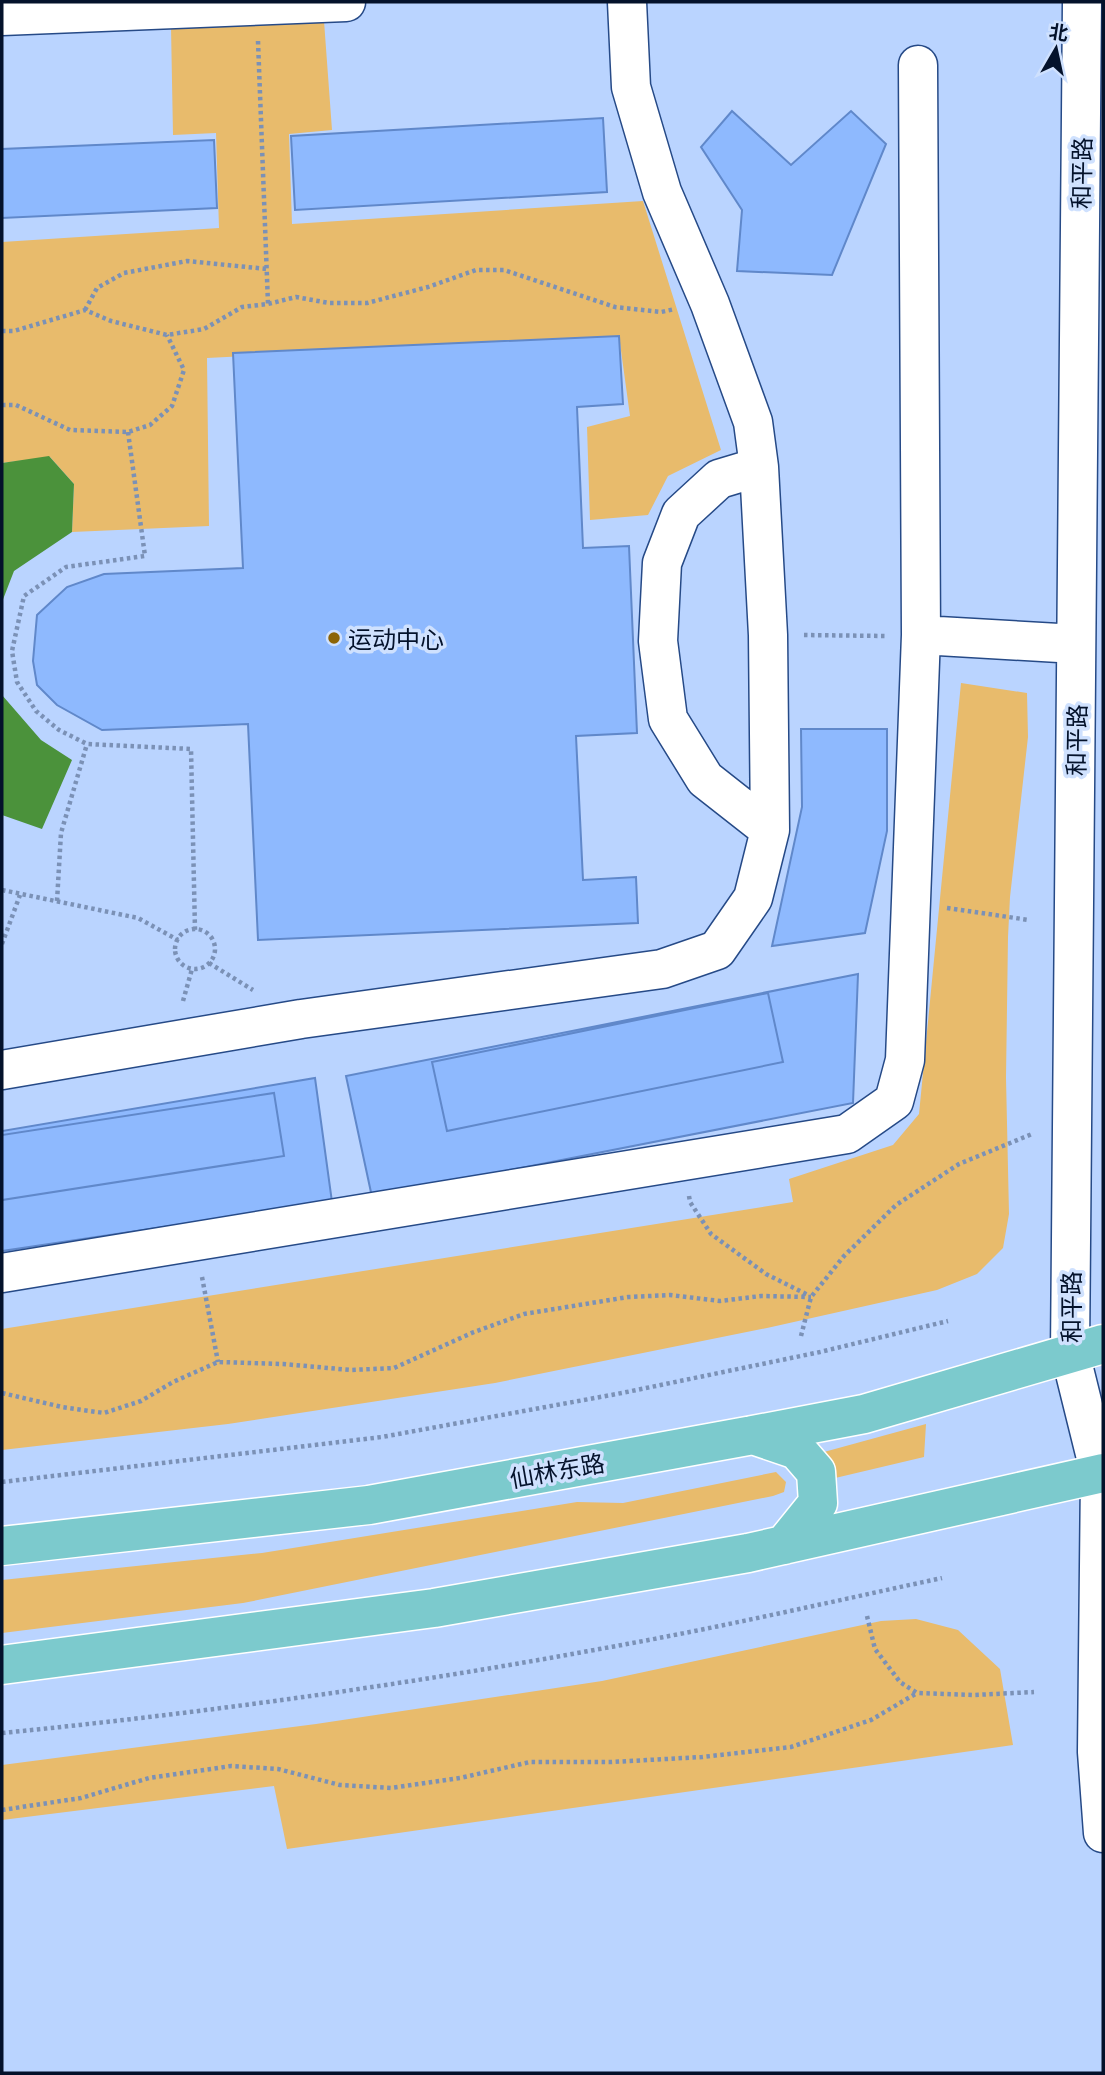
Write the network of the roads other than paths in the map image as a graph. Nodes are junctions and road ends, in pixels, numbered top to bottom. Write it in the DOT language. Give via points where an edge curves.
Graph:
graph roads {
  1 [pos="346,2"];
  2 [pos="627,2"];
  3 [pos="1082,2"];
  4 [pos="210,4"];
  5 [pos="2,16"];
  6 [pos="918,65"];
  7 [pos="759,467"];
  8 [pos="921,635"];
  9 [pos="1076,643"];
  10 [pos="769,830"];
  11 [pos="2,1070"];
  12 [pos="2,1273"];
  13 [pos="1086,1349"];
  14 [pos="753,1435"];
  15 [pos="1102,1469"];
  16 [pos="784,1545"];
  17 [pos="2,1546"];
  18 [pos="2,1665"];
  19 [pos="1103,1833"];
  1 -- 4 [label="street"];
  2 -- 7 [label="street" via="631,87 662,192 753,422"];
  3 -- 9 [label="street, 和平路"];
  4 -- 5 [label="street"];
  6 -- 8 [label="street"];
  7 -- 10 [label="street" via="768,635"];
  7 -- 10 [label="street" via="719,479 681,514 663,563 658,641 668,719 705,779"];
  8 -- 9 [label="street"];
  8 -- 12 [label="street" via="905,1060 894,1101 848,1134"];
  9 -- 13 [label="street, 和平路"];
  10 -- 11 [label="street" via="753,898 717,950 662,969 301,1019"];
  13 -- 14 [label="main road, 仙林东路" via="864,1414"];
  13 -- 15 [label="street, 和平路"];
  14 -- 16 [label="main road" via="797,1450 816,1472 818,1503"];
  14 -- 17 [label="main road, 仙林东路" via="369,1505"];
  15 -- 16 [label="main road"];
  15 -- 19 [label="street, 和平路" via="1097,1752"];
  16 -- 18 [label="main road" via="434,1608"];
}
